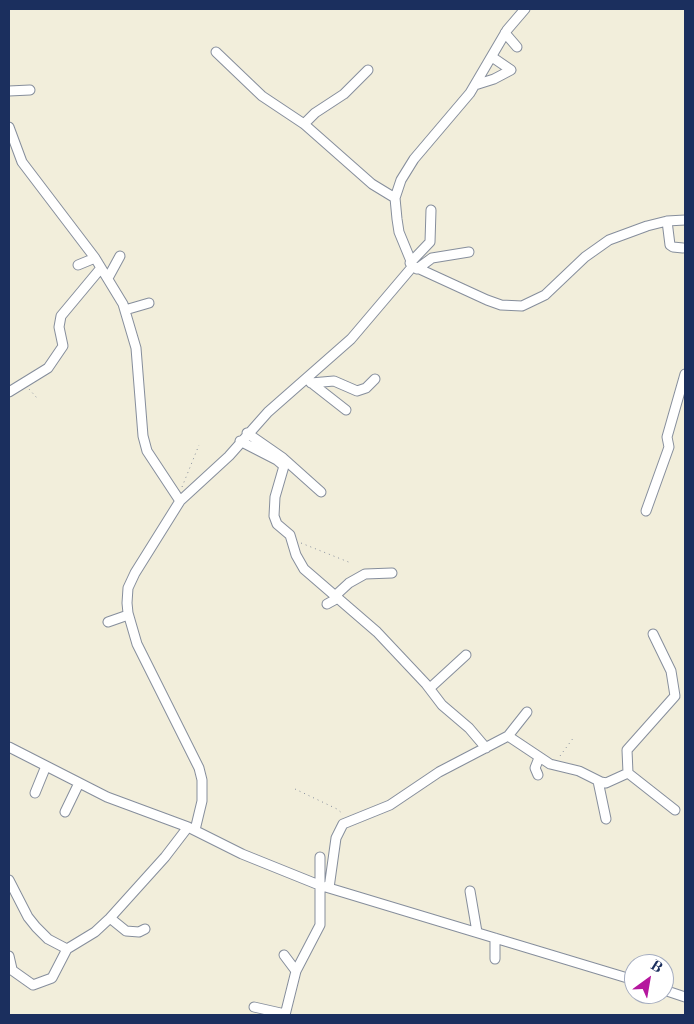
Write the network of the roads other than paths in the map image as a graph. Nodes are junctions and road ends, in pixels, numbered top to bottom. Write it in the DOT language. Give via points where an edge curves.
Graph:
graph roads {
  1 [pos="524,9"];
  2 [pos="505,34"];
  3 [pos="517,47"];
  4 [pos="216,52"];
  5 [pos="492,57"];
  6 [pos="368,70"];
  7 [pos="475,85"];
  8 [pos="30,90"];
  9 [pos="9,91"];
  10 [pos="304,124"];
  11 [pos="9,128"];
  12 [pos="395,198"];
  13 [pos="431,210"];
  14 [pos="685,220"];
  15 [pos="667,221"];
  16 [pos="683,248"];
  17 [pos="469,252"];
  18 [pos="120,256"];
  19 [pos="95,258"];
  20 [pos="78,265"];
  21 [pos="413,266"];
  22 [pos="102,268"];
  23 [pos="108,278"];
  24 [pos="149,303"];
  25 [pos="125,310"];
  26 [pos="685,374"];
  27 [pos="375,379"];
  28 [pos="309,381"];
  29 [pos="9,392"];
  30 [pos="682,395"];
  31 [pos="346,410"];
  32 [pos="247,433"];
  33 [pos="240,442"];
  34 [pos="321,492"];
  35 [pos="179,499"];
  36 [pos="646,512"];
  37 [pos="392,573"];
  38 [pos="337,597"];
  39 [pos="327,604"];
  40 [pos="128,615"];
  41 [pos="108,622"];
  42 [pos="653,634"];
  43 [pos="466,655"];
  44 [pos="430,688"];
  45 [pos="527,712"];
  46 [pos="508,736"];
  47 [pos="9,748"];
  48 [pos="486,748"];
  49 [pos="539,758"];
  50 [pos="46,766"];
  51 [pos="628,773"];
  52 [pos="538,776"];
  53 [pos="598,781"];
  54 [pos="79,783"];
  55 [pos="35,793"];
  56 [pos="675,810"];
  57 [pos="65,812"];
  58 [pos="606,819"];
  59 [pos="192,828"];
  60 [pos="320,857"];
  61 [pos="9,880"];
  62 [pos="319,885"];
  63 [pos="329,888"];
  64 [pos="470,891"];
  65 [pos="110,918"];
  66 [pos="145,929"];
  67 [pos="477,932"];
  68 [pos="495,938"];
  69 [pos="67,949"];
  70 [pos="284,955"];
  71 [pos="9,956"];
  72 [pos="495,959"];
  73 [pos="10,968"];
  74 [pos="296,970"];
  75 [pos="624,977"];
  76 [pos="254,1007"];
  77 [pos="285,1014"];
  1 -- 2 [label="street"];
  2 -- 3 [label="street"];
  2 -- 5 [label="street"];
  4 -- 10 [label="street" via="262,96"];
  5 -- 7 [label="street"];
  5 -- 7 [label="street" via="511,70"];
  6 -- 10 [label="street" via="344,94 314,113"];
  7 -- 12 [label="street" via="414,159"];
  8 -- 9 [label="street"];
  10 -- 12 [label="street" via="372,184"];
  11 -- 19 [label="street" via="22,162"];
  12 -- 21 [label="street" via="399,232"];
  13 -- 21 [label="street" via="430,242"];
  14 -- 15 [label="street"];
  15 -- 16 [label="street" via="670,245"];
  15 -- 21 [label="street" via="609,240 585,257 545,295 522,306 501,305 487,300"];
  17 -- 21 [label="street" via="432,258"];
  18 -- 23 [label="street"];
  19 -- 20 [label="street"];
  19 -- 22 [label="street"];
  21 -- 28 [label="street"];
  22 -- 23 [label="street"];
  22 -- 29 [label="street" via="61,316 59,328 64,342 45,371"];
  23 -- 25 [label="street"];
  24 -- 25 [label="street"];
  25 -- 35 [label="street" via="136,348 147,451"];
  26 -- 30 [label="street"];
  27 -- 28 [label="street" via="357,391 334,381"];
  28 -- 31 [label="street"];
  28 -- 32 [label="street" via="268,412"];
  30 -- 36 [label="street" via="667,438 669,447"];
  32 -- 33 [label="street"];
  32 -- 34 [label="street"];
  33 -- 35 [label="street" via="223,462"];
  33 -- 38 [label="street" via="284,466 275,497 276,524 290,535 304,569"];
  35 -- 40 [label="street" via="134,573 128,588"];
  37 -- 38 [label="street" via="365,574 349,583"];
  38 -- 39 [label="street"];
  38 -- 44 [label="street" via="377,632"];
  40 -- 41 [label="street"];
  40 -- 59 [label="street" via="145,660 199,768 202,801"];
  42 -- 51 [label="street" via="671,671 675,696 628,750"];
  43 -- 44 [label="street"];
  44 -- 48 [label="street" via="442,705"];
  45 -- 46 [label="street"];
  46 -- 48 [label="street"];
  46 -- 49 [label="street"];
  47 -- 50 [label="street"];
  48 -- 63 [label="street" via="439,772 390,805 347,821 336,838"];
  49 -- 52 [label="street" via="535,768"];
  49 -- 53 [label="street"];
  50 -- 54 [label="street"];
  50 -- 55 [label="street"];
  51 -- 53 [label="street" via="606,782"];
  51 -- 56 [label="street"];
  53 -- 58 [label="street"];
  54 -- 57 [label="street"];
  54 -- 59 [label="street" via="107,797"];
  59 -- 62 [label="street" via="242,854"];
  59 -- 65 [label="street"];
  60 -- 62 [label="street"];
  61 -- 69 [label="street" via="36,927"];
  62 -- 63 [label="street"];
  62 -- 74 [label="street" via="320,925"];
  63 -- 67 [label="street"];
  64 -- 67 [label="street"];
  65 -- 66 [label="street" via="126,931"];
  65 -- 69 [label="street" via="96,932"];
  67 -- 68 [label="street"];
  68 -- 72 [label="street"];
  68 -- 75 [label="street"];
  69 -- 73 [label="street" via="52,978 38,984 27,982"];
  70 -- 74 [label="street"];
  71 -- 73 [label="street"];
  74 -- 77 [label="street"];
  76 -- 77 [label="street"];
}
